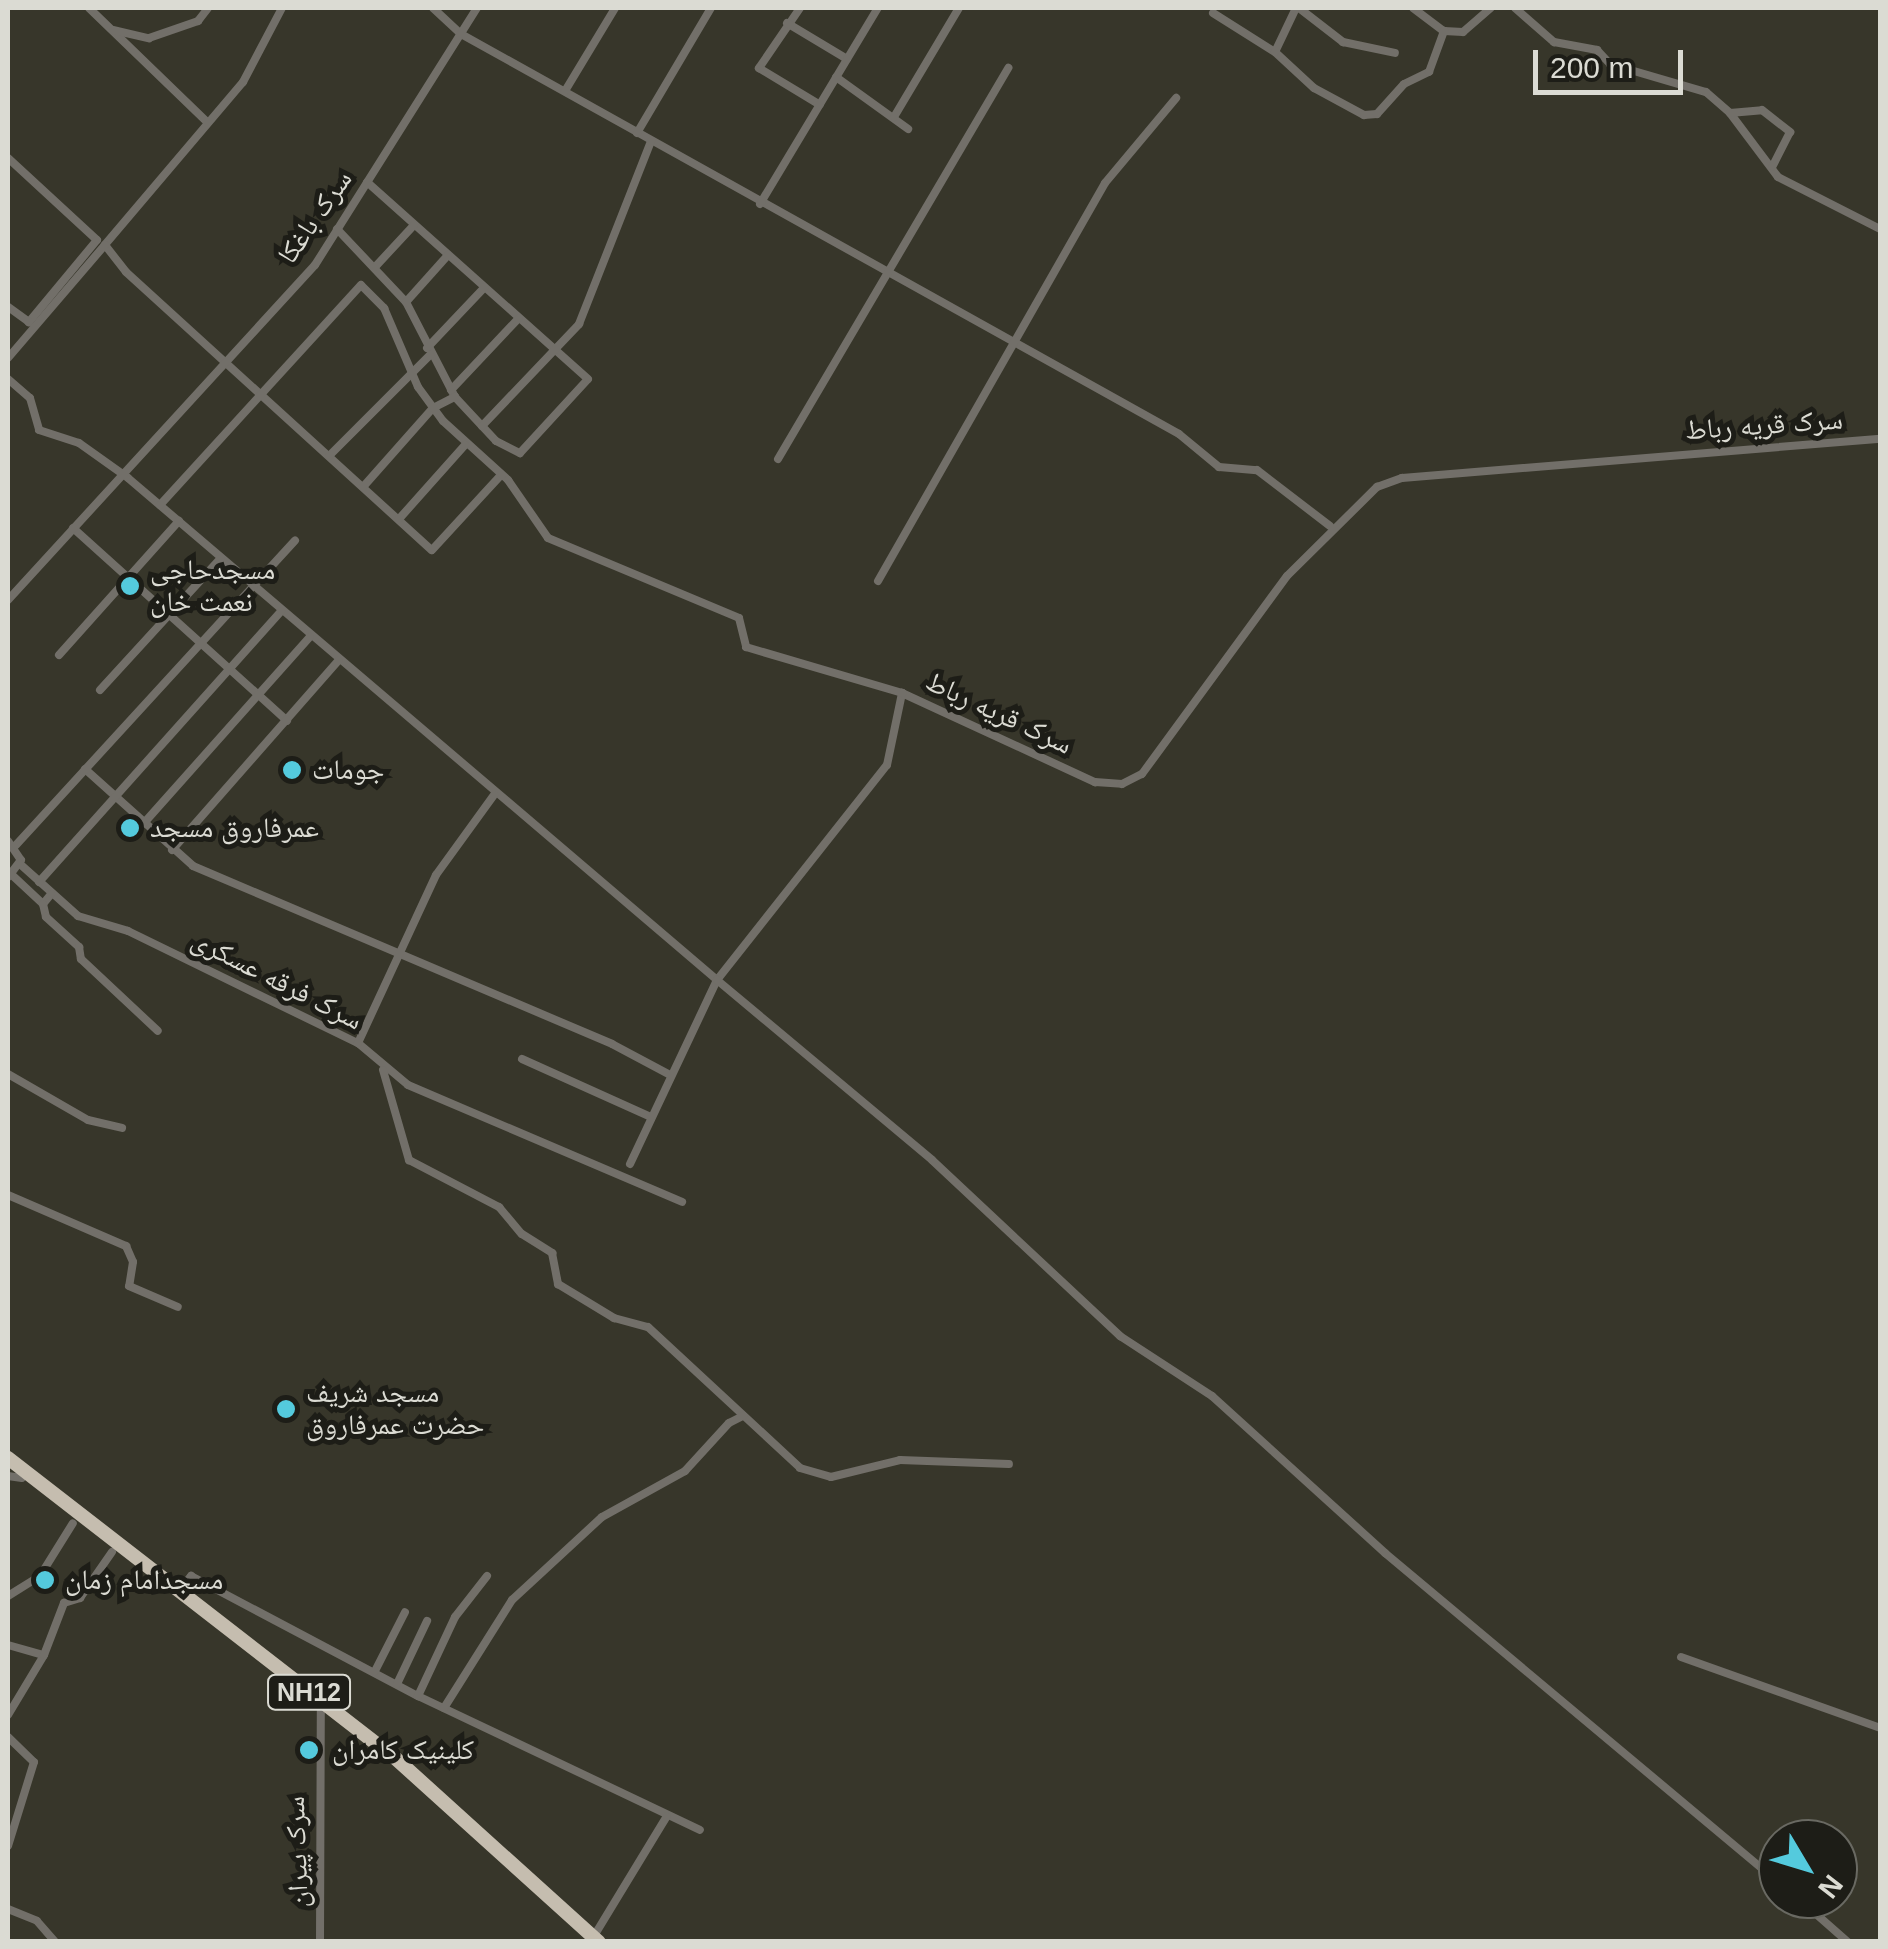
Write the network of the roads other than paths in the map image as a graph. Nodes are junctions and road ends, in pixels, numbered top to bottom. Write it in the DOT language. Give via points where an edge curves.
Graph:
graph roads {
  1 [pos="89,8"];
  2 [pos="208,8"];
  3 [pos="282,8"];
  4 [pos="433,8"];
  5 [pos="477,8"];
  6 [pos="615,8"];
  7 [pos="711,8"];
  8 [pos="800,8"];
  9 [pos="959,8"];
  10 [pos="1298,8"];
  11 [pos="1414,8"];
  12 [pos="1490,8"];
  13 [pos="1516,8"];
  14 [pos="875,9"];
  15 [pos="1213,13"];
  16 [pos="786,23"];
  17 [pos="112,30"];
  18 [pos="1444,32"];
  19 [pos="460,34"];
  20 [pos="1274,52"];
  21 [pos="1396,53"];
  22 [pos="847,59"];
  23 [pos="1008,68"];
  24 [pos="836,77"];
  25 [pos="565,92"];
  26 [pos="1176,98"];
  27 [pos="820,105"];
  28 [pos="1730,113"];
  29 [pos="894,117"];
  30 [pos="208,124"];
  31 [pos="908,128"];
  32 [pos="637,133"];
  33 [pos="651,141"];
  34 [pos="8,158"];
  35 [pos="1772,167"];
  36 [pos="367,182"];
  37 [pos="760,204"];
  38 [pos="414,225"];
  39 [pos="338,229"];
  40 [pos="1880,229"];
  41 [pos="105,245"];
  42 [pos="448,256"];
  43 [pos="376,266"];
  44 [pos="886,275"];
  45 [pos="484,288"];
  46 [pos="406,302"];
  47 [pos="8,307"];
  48 [pos="518,318"];
  49 [pos="1011,346"];
  50 [pos="553,348"];
  51 [pos="429,351"];
  52 [pos="8,358"];
  53 [pos="225,363"];
  54 [pos="410,368"];
  55 [pos="8,379"];
  56 [pos="262,393"];
  57 [pos="453,393"];
  58 [pos="433,408"];
  59 [pos="482,426"];
  60 [pos="1880,438"];
  61 [pos="465,445"];
  62 [pos="329,456"];
  63 [pos="778,459"];
  64 [pos="501,475"];
  65 [pos="122,476"];
  66 [pos="364,488"];
  67 [pos="160,505"];
  68 [pos="398,519"];
  69 [pos="179,522"];
  70 [pos="1330,526"];
  71 [pos="74,528"];
  72 [pos="296,540"];
  73 [pos="220,558"];
  74 [pos="127,578"];
  75 [pos="878,581"];
  76 [pos="250,587"];
  77 [pos="8,600"];
  78 [pos="281,612"];
  79 [pos="168,618"];
  80 [pos="310,637"];
  81 [pos="198,645"];
  82 [pos="59,655"];
  83 [pos="338,661"];
  84 [pos="229,673"];
  85 [pos="100,690"];
  86 [pos="902,693"];
  87 [pos="256,698"];
  88 [pos="287,721"];
  89 [pos="85,769"];
  90 [pos="494,795"];
  91 [pos="116,797"];
  92 [pos="144,823"];
  93 [pos="12,843"];
  94 [pos="172,850"];
  95 [pos="20,864"];
  96 [pos="10,876"];
  97 [pos="39,882"];
  98 [pos="52,894"];
  99 [pos="43,904"];
  100 [pos="400,952"];
  101 [pos="717,980"];
  102 [pos="158,1031"];
  103 [pos="358,1043"];
  104 [pos="522,1059"];
  105 [pos="383,1070"];
  106 [pos="8,1074"];
  107 [pos="670,1074"];
  108 [pos="652,1117"];
  109 [pos="122,1128"];
  110 [pos="630,1164"];
  111 [pos="8,1195"];
  112 [pos="682,1202"];
  113 [pos="178,1307"];
  114 [pos="742,1416"];
  115 [pos="8,1458"];
  116 [pos="1009,1464"];
  117 [pos="8,1466"];
  118 [pos="15,1477"];
  119 [pos="74,1523"];
  120 [pos="112,1552"];
  121 [pos="488,1576"];
  122 [pos="178,1592"];
  123 [pos="8,1596"];
  124 [pos="405,1612"];
  125 [pos="426,1621"];
  126 [pos="8,1645"];
  127 [pos="44,1655"];
  128 [pos="1681,1657"];
  129 [pos="375,1672"];
  130 [pos="398,1684"];
  131 [pos="418,1696"];
  132 [pos="321,1706"];
  133 [pos="444,1708"];
  134 [pos="8,1715"];
  135 [pos="1880,1728"];
  136 [pos="8,1736"];
  137 [pos="666,1816"];
  138 [pos="700,1830"];
  139 [pos="8,1846"];
  140 [pos="1758,1865"];
  141 [pos="8,1908"];
  142 [pos="1822,1919"];
  143 [pos="593,1940"];
  144 [pos="56,1942"];
  145 [pos="320,1942"];
  146 [pos="1848,1942"];
  1 -- 17 [label="street"];
  2 -- 17 [label="street" via="198,21 150,38"];
  3 -- 30 [label="street" via="243,82"];
  4 -- 19 [label="street"];
  5 -- 19 [label="street, سرک باغکا"];
  6 -- 25 [label="street"];
  7 -- 32 [label="street"];
  8 -- 16 [label="street"];
  9 -- 29 [label="street"];
  10 -- 20 [label="street"];
  10 -- 21 [label="street" via="1343,42"];
  11 -- 18 [label="street"];
  12 -- 18 [label="street" via="1462,32"];
  13 -- 28 [label="street" via="1554,42 1598,50 1610,64 1690,85"];
  14 -- 22 [label="street"];
  15 -- 20 [label="street"];
  16 -- 22 [label="street"];
  16 -- 27 [label="street" via="759,70"];
  17 -- 30 [label="street"];
  18 -- 20 [label="street" via="1429,72 1404,84 1377,114 1314,88"];
  19 -- 25 [label="street"];
  19 -- 36 [label="street, سرک باغکا"];
  22 -- 24 [label="street"];
  23 -- 44 [label="street"];
  24 -- 27 [label="street"];
  24 -- 29 [label="street"];
  25 -- 32 [label="street"];
  26 -- 49 [label="street" via="1105,183"];
  27 -- 37 [label="street"];
  28 -- 35 [label="street"];
  28 -- 35 [label="street" via="1762,110 1790,132"];
  29 -- 31 [label="street"];
  30 -- 41 [label="street"];
  32 -- 33 [label="street"];
  33 -- 37 [label="street"];
  33 -- 50 [label="street" via="578,324"];
  34 -- 47 [label="street" via="97,240 29,322"];
  35 -- 40 [label="street" via="1810,197"];
  36 -- 38 [label="street"];
  36 -- 39 [label="street, سرک باغکا"];
  37 -- 44 [label="street"];
  38 -- 42 [label="street"];
  38 -- 43 [label="street"];
  39 -- 43 [label="street"];
  39 -- 53 [label="street, سرک باغکا"];
  41 -- 52 [label="street"];
  41 -- 53 [label="street" via="113,260"];
  42 -- 45 [label="street"];
  42 -- 46 [label="street"];
  43 -- 46 [label="street"];
  44 -- 49 [label="street"];
  44 -- 63 [label="street"];
  45 -- 48 [label="street"];
  45 -- 51 [label="street"];
  46 -- 51 [label="street"];
  48 -- 50 [label="street"];
  48 -- 57 [label="street"];
  49 -- 70 [label="street" via="1179,434 1219,467 1257,470"];
  49 -- 75 [label="street"];
  50 -- 59 [label="street"];
  50 -- 59 [label="street" via="588,379 520,453"];
  51 -- 54 [label="street"];
  51 -- 57 [label="street"];
  53 -- 56 [label="street"];
  53 -- 65 [label="street, سرک باغکا"];
  54 -- 56 [label="street" via="384,308 362,285"];
  54 -- 58 [label="street"];
  54 -- 62 [label="street"];
  55 -- 65 [label="street" via="30,398 39,430 78,444"];
  56 -- 62 [label="street"];
  56 -- 67 [label="street"];
  57 -- 58 [label="street"];
  57 -- 59 [label="street"];
  58 -- 61 [label="street"];
  58 -- 66 [label="street"];
  60 -- 70 [label="street, سرک قریه رباط" via="1402,478 1378,487"];
  61 -- 64 [label="street"];
  61 -- 68 [label="street"];
  62 -- 66 [label="street"];
  64 -- 68 [label="street" via="432,550"];
  64 -- 86 [label="street" via="548,538 738,618 746,646"];
  65 -- 67 [label="street"];
  65 -- 71 [label="street, سرک باغکا"];
  66 -- 68 [label="street"];
  67 -- 69 [label="street"];
  69 -- 73 [label="street"];
  69 -- 74 [label="street"];
  70 -- 86 [label="street, سرک قریه رباط" via="1142,774 1122,784 1061,768"];
  71 -- 74 [label="street"];
  71 -- 77 [label="street, سرک باغکا"];
  72 -- 76 [label="street"];
  73 -- 76 [label="street"];
  73 -- 79 [label="street"];
  74 -- 79 [label="street"];
  74 -- 82 [label="street"];
  76 -- 78 [label="street"];
  76 -- 81 [label="street"];
  78 -- 80 [label="street"];
  78 -- 84 [label="street"];
  79 -- 81 [label="street"];
  79 -- 85 [label="street"];
  80 -- 83 [label="street"];
  80 -- 87 [label="street"];
  81 -- 84 [label="street"];
  81 -- 89 [label="street"];
  83 -- 88 [label="street"];
  83 -- 90 [label="street"];
  84 -- 87 [label="street"];
  84 -- 91 [label="street"];
  86 -- 101 [label="street, سرک قریه رباط" via="887,765"];
  87 -- 88 [label="street"];
  87 -- 92 [label="street"];
  88 -- 94 [label="street"];
  89 -- 91 [label="street"];
  89 -- 93 [label="street"];
  90 -- 100 [label="street" via="436,876"];
  90 -- 101 [label="street"];
  91 -- 92 [label="street"];
  91 -- 97 [label="street"];
  92 -- 94 [label="street"];
  93 -- 95 [label="street"];
  94 -- 100 [label="street" via="193,866"];
  95 -- 96 [label="street"];
  95 -- 97 [label="street, سرک فرقه عسکری"];
  96 -- 99 [label="street"];
  97 -- 98 [label="street, سرک فرقه عسکری"];
  98 -- 99 [label="street"];
  98 -- 103 [label="street, سرک فرقه عسکری" via="78,916 128,931"];
  99 -- 102 [label="street" via="46,916 79,947 81,959"];
  100 -- 103 [label="street"];
  100 -- 107 [label="street"];
  101 -- 107 [label="street, سرک قریه رباط"];
  101 -- 140 [label="street" via="932,1160 1120,1336 1212,1396 1385,1553"];
  103 -- 105 [label="street, سرک فرقه عسکری"];
  104 -- 108 [label="street"];
  105 -- 112 [label="street, سرک فرقه عسکری"];
  105 -- 114 [label="street" via="409,1160 498,1207 552,1253 558,1284 614,1318 648,1327"];
  106 -- 109 [label="street" via="88,1120"];
  107 -- 108 [label="street, سرک قریه رباط"];
  108 -- 110 [label="street, سرک قریه رباط"];
  111 -- 113 [label="street" via="126,1246 133,1262 129,1286"];
  114 -- 116 [label="street" via="779,1453 821,1476 900,1460"];
  114 -- 133 [label="street" via="685,1471 602,1516 512,1600"];
  115 -- 122 [label="highway, NH12"];
  117 -- 118 [label="highway, NH12"];
  118 -- 119 [label="highway, NH12"];
  119 -- 120 [label="highway, NH12"];
  119 -- 123 [label="street" via="40,1576"];
  120 -- 127 [label="street" via="80,1598 64,1603"];
  120 -- 132 [label="highway, NH12"];
  121 -- 131 [label="street" via="455,1618"];
  122 -- 129 [label="street" via="191,1576"];
  122 -- 132 [label="highway, NH12"];
  124 -- 129 [label="street"];
  125 -- 130 [label="street"];
  126 -- 127 [label="street"];
  127 -- 134 [label="street"];
  128 -- 135 [label="street"];
  129 -- 130 [label="street"];
  130 -- 131 [label="street"];
  131 -- 133 [label="street"];
  132 -- 143 [label="highway, NH12"];
  132 -- 145 [label="street, سرک پیران"];
  133 -- 137 [label="street"];
  136 -- 139 [label="street" via="34,1762"];
  137 -- 138 [label="street"];
  137 -- 143 [label="street"];
  141 -- 144 [label="street" via="37,1921"];
  142 -- 146 [label="street"];
}
